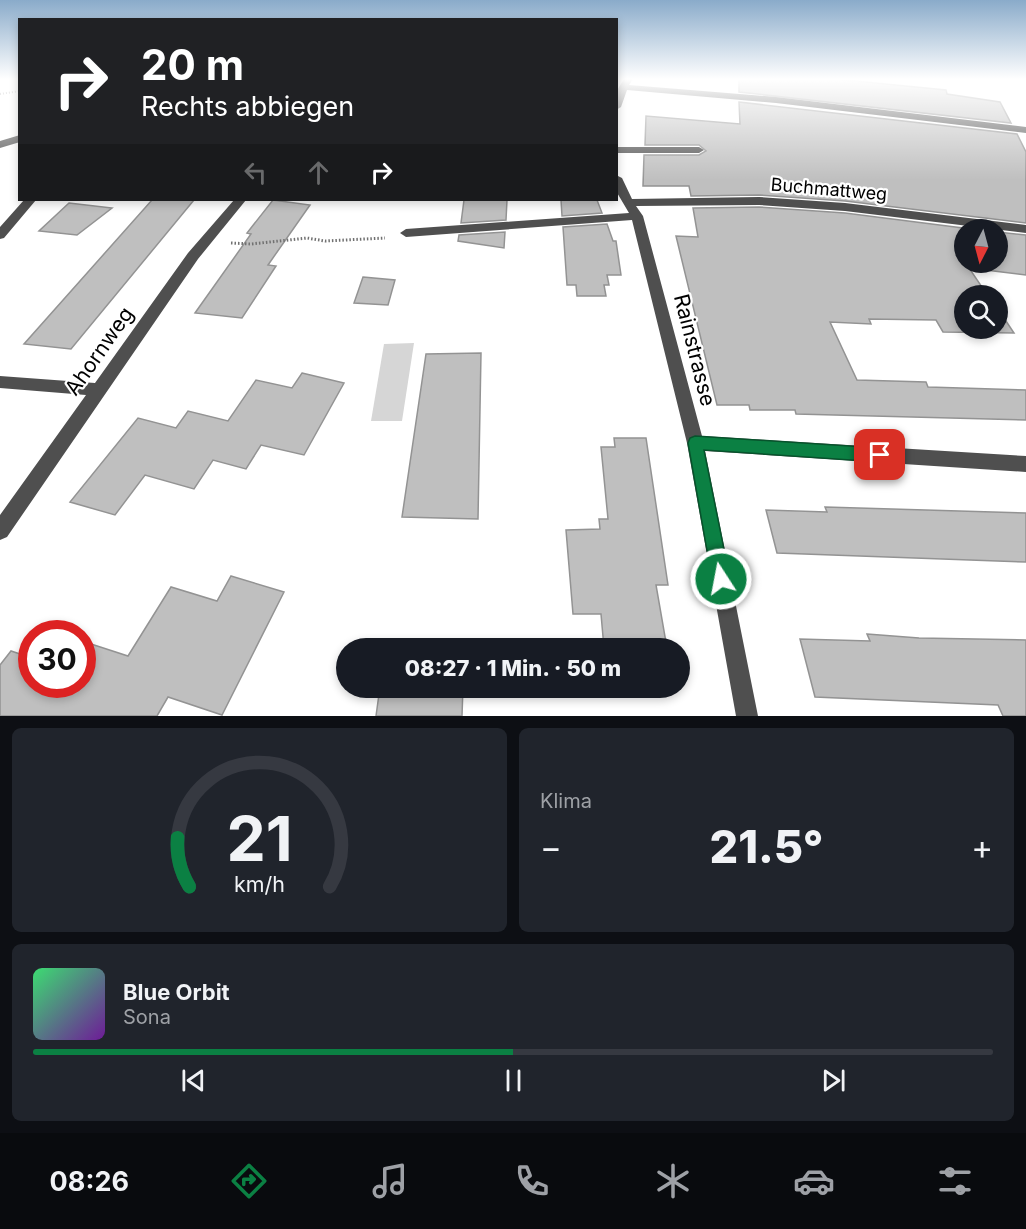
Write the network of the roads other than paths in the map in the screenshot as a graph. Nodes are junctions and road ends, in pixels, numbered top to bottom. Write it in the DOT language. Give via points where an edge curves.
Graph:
graph roads {
  1 [pos="879,112"];
  2 [pos="1026,130"];
  3 [pos="18,139"];
  4 [pos="0,145"];
  5 [pos="618,150"];
  6 [pos="699,150"];
  7 [pos="618,182"];
  8 [pos="29,201"];
  9 [pos="239,201"];
  10 [pos="632,209"];
  11 [pos="1026,230"];
  12 [pos="406,232"];
  13 [pos="0,235"];
  14 [pos="0,382"];
  15 [pos="97,390"];
  16 [pos="695,443"];
  17 [pos="1026,464"];
  18 [pos="0,531"];
  19 [pos="747,716"];
  1 -- 2 [label="street"];
  3 -- 4 [label="street"];
  5 -- 6 [label="street"];
  7 -- 10 [label="street, Rainstrasse"];
  8 -- 13 [label="street"];
  9 -- 15 [label="street, Ahornweg" via="203,243"];
  10 -- 11 [label="street, Buchmattweg" via="759,201 845,207"];
  10 -- 12 [label="street, Buchmattweg"];
  10 -- 16 [label="street, Rainstrasse"];
  14 -- 15 [label="street"];
  15 -- 18 [label="street, Ahornweg"];
  16 -- 17 [label="street"];
  16 -- 19 [label="street, Rainstrasse"];
}
